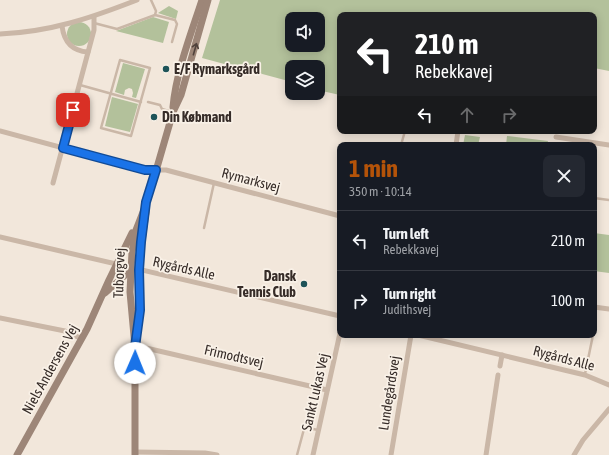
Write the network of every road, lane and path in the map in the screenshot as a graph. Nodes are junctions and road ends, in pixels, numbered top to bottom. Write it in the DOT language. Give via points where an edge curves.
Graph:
graph roads {
  1 [pos="137,0"];
  2 [pos="151,0"];
  3 [pos="202,0"];
  4 [pos="208,0"];
  5 [pos="155,15"];
  6 [pos="94,17"];
  7 [pos="94,23"];
  8 [pos="62,26"];
  9 [pos="0,34"];
  10 [pos="172,42"];
  11 [pos="88,52"];
  12 [pos="79,85"];
  13 [pos="110,94"];
  14 [pos="141,102"];
  15 [pos="148,102"];
  16 [pos="173,112"];
  17 [pos="0,131"];
  18 [pos="556,137"];
  19 [pos="582,142"];
  20 [pos="597,144"];
  21 [pos="609,145"];
  22 [pos="63,148"];
  23 [pos="156,170"];
  24 [pos="53,183"];
  25 [pos="214,183"];
  26 [pos="597,198"];
  27 [pos="609,200"];
  28 [pos="146,202"];
  29 [pos="337,215"];
  30 [pos="204,228"];
  31 [pos="0,237"];
  32 [pos="140,258"];
  33 [pos="117,265"];
  34 [pos="133,269"];
  35 [pos="103,294"];
  36 [pos="597,307"];
  37 [pos="609,309"];
  38 [pos="337,315"];
  39 [pos="0,318"];
  40 [pos="339,338"];
  41 [pos="410,338"];
  42 [pos="431,338"];
  43 [pos="592,338"];
  44 [pos="82,339"];
  45 [pos="135,347"];
  46 [pos="502,355"];
  47 [pos="500,366"];
  48 [pos="498,375"];
  49 [pos="585,375"];
  50 [pos="609,385"];
  51 [pos="327,390"];
  52 [pos="609,409"];
  53 [pos="318,430"];
  54 [pos="134,454"];
  55 [pos="17,455"];
  56 [pos="217,455"];
  57 [pos="297,455"];
  58 [pos="313,455"];
  59 [pos="391,455"];
  60 [pos="486,455"];
  61 [pos="574,455"];
  1 -- 6 [label="street"];
  2 -- 5 [label="lane"];
  3 -- 16 [label="street, Tuborgvej" via="174,93"];
  16 -- 4 [label="street, Tuborgvej, one-way" via="182,95"];
  5 -- 7 [label="lane" via="117,29"];
  5 -- 10 [label="lane" via="175,20 177,24"];
  6 -- 7 [label="street"];
  6 -- 8 [label="street"];
  7 -- 11 [label="street"];
  8 -- 9 [label="street"];
  8 -- 11 [label="street" via="69,45 81,52"];
  11 -- 12 [label="street"];
  12 -- 13 [label="lane"];
  12 -- 22 [label="street"];
  13 -- 14 [label="lane"];
  13 -- 14 [label="lane" via="120,60 150,68"];
  13 -- 14 [label="lane" via="101,128 129,136"];
  15 -- 16 [label="lane"];
  16 -- 23 [label="street, Tuborgvej"];
  17 -- 22 [label="street, Rymarksvej"];
  18 -- 19 [label="street"];
  20 -- 21 [label="street"];
  22 -- 23 [label="street, Rymarksvej" via="145,170"];
  22 -- 24 [label="street"];
  23 -- 25 [label="street, Rymarksvej" via="166,170"];
  23 -- 28 [label="street, Tuborgvej"];
  25 -- 29 [label="street, Rymarksvej"];
  25 -- 30 [label="lane"];
  26 -- 27 [label="lane"];
  28 -- 32 [label="street, Tuborgvej"];
  28 -- 33 [label="street, Niels Andersens Vej"];
  28 -- 34 [label="street, Tuborgvej" via="136,230 132,252"];
  31 -- 33 [label="street, Rygårds Alle"];
  32 -- 34 [label="street, Niels Andersens Vej"];
  33 -- 34 [label="street, Rygårds Alle"];
  33 -- 35 [label="street, Niels Andersens Vej"];
  34 -- 35 [label="street, Niels Andersens Vej"];
  34 -- 38 [label="street, Rygårds Alle"];
  34 -- 45 [label="street, Tuborgvej" via="131,309"];
  35 -- 44 [label="street, Niels Andersens Vej"];
  36 -- 37 [label="street"];
  39 -- 44 [label="street" via="65,331"];
  40 -- 51 [label="street, Sankt Lukas Vej"];
  41 -- 59 [label="street, Lundegårdsvej"];
  42 -- 46 [label="street, Rygårds Alle"];
  43 -- 49 [label="lane"];
  44 -- 55 [label="street, Niels Andersens Vej"];
  45 -- 51 [label="street, Frimodtsvej"];
  45 -- 54 [label="street, Tuborgvej"];
  46 -- 47 [label="street"];
  46 -- 49 [label="street, Rygårds Alle"];
  48 -- 60 [label="street"];
  49 -- 50 [label="street, Rygårds Alle"];
  51 -- 53 [label="street, Sankt Lukas Vej"];
  52 -- 61 [label="street"];
  53 -- 57 [label="lane" via="304,429"];
  53 -- 58 [label="street, Sankt Lukas Vej"];
  54 -- 56 [label="street"];
}
